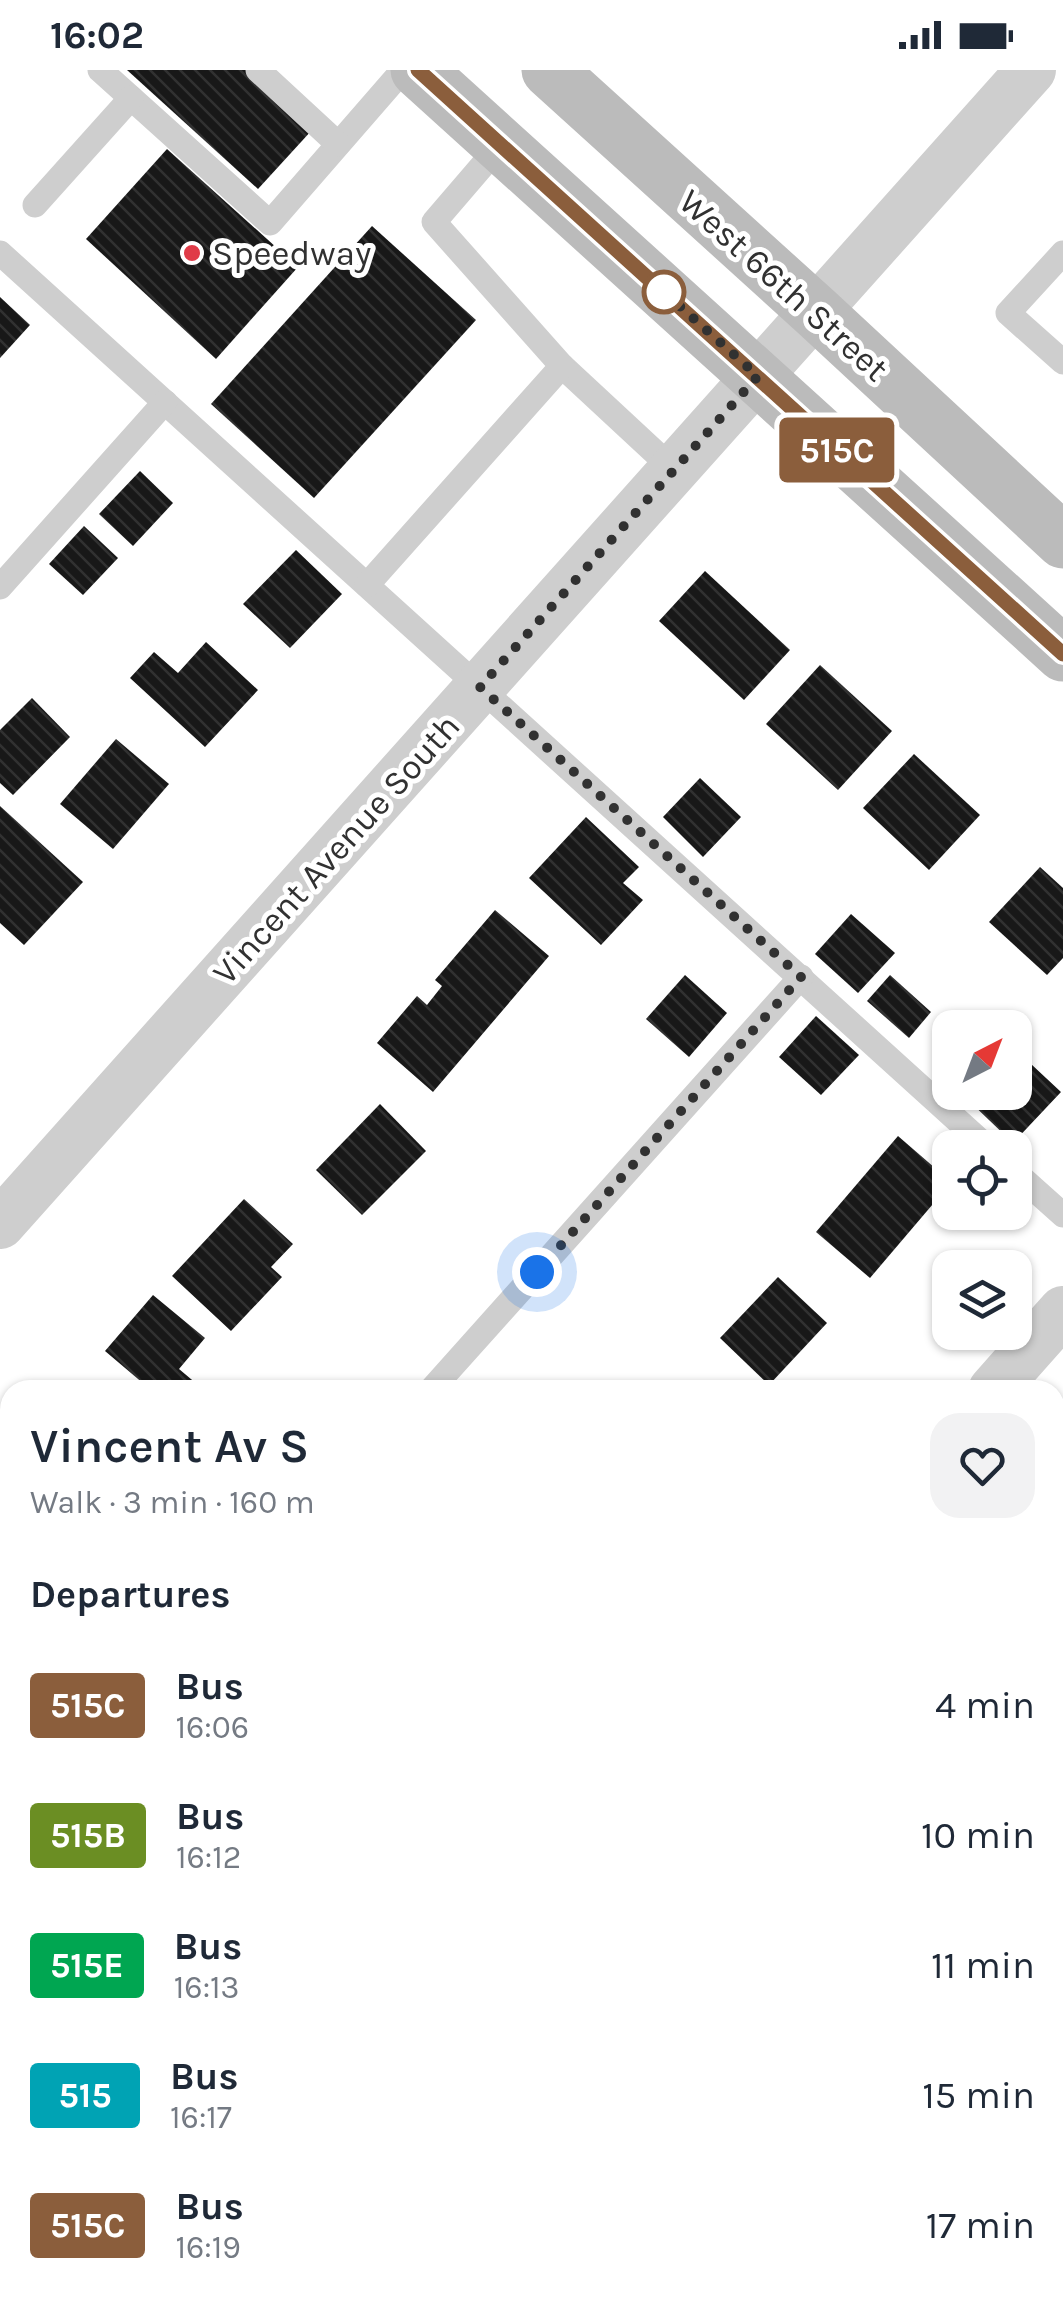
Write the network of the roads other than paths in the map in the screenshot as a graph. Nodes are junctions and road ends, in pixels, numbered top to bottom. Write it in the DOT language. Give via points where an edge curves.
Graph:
graph roads {
  1 [pos="100,70"];
  2 [pos="258,70"];
  3 [pos="403,70"];
  4 [pos="418,70"];
  5 [pos="549,70"];
  6 [pos="1032,70"];
  7 [pos="131,98"];
  8 [pos="338,144"];
  9 [pos="501,144"];
  10 [pos="35,206"];
  11 [pos="1063,252"];
  12 [pos="0,253"];
  13 [pos="816,312"];
  14 [pos="1062,359"];
  15 [pos="562,366"];
  16 [pos="758,376"];
  17 [pos="165,402"];
  18 [pos="674,470"];
  19 [pos="1063,541"];
  20 [pos="367,585"];
  21 [pos="0,587"];
  22 [pos="1063,654"];
  23 [pos="480,687"];
  24 [pos="801,977"];
  25 [pos="968,1130"];
  26 [pos="1032,1187"];
  27 [pos="1063,1215"];
  28 [pos="0,1224"];
  29 [pos="1063,1311"];
  30 [pos="440,1380"];
  31 [pos="1002,1380"];
  1 -- 7 [label="lane"];
  2 -- 8 [label="lane"];
  3 -- 8 [label="lane"];
  4 -- 9 [label="main road"];
  5 -- 13 [label="main road, West 66th Street"];
  6 -- 13 [label="street, Vincent Avenue South"];
  7 -- 8 [label="lane" via="270,222"];
  7 -- 10 [label="lane"];
  9 -- 15 [label="lane" via="434,222"];
  9 -- 16 [label="main road"];
  11 -- 14 [label="lane" via="1008,313"];
  12 -- 17 [label="lane"];
  13 -- 16 [label="street, Vincent Avenue South"];
  13 -- 19 [label="main road, West 66th Street"];
  15 -- 18 [label="lane"];
  15 -- 20 [label="lane"];
  16 -- 18 [label="street, Vincent Avenue South"];
  16 -- 22 [label="main road"];
  17 -- 20 [label="lane"];
  17 -- 21 [label="lane"];
  18 -- 23 [label="street, Vincent Avenue South"];
  20 -- 23 [label="lane"];
  23 -- 24 [label="lane"];
  23 -- 28 [label="street, Vincent Avenue South"];
  24 -- 25 [label="lane"];
  24 -- 30 [label="lane"];
  26 -- 27 [label="lane"];
  29 -- 31 [label="street"];
}
